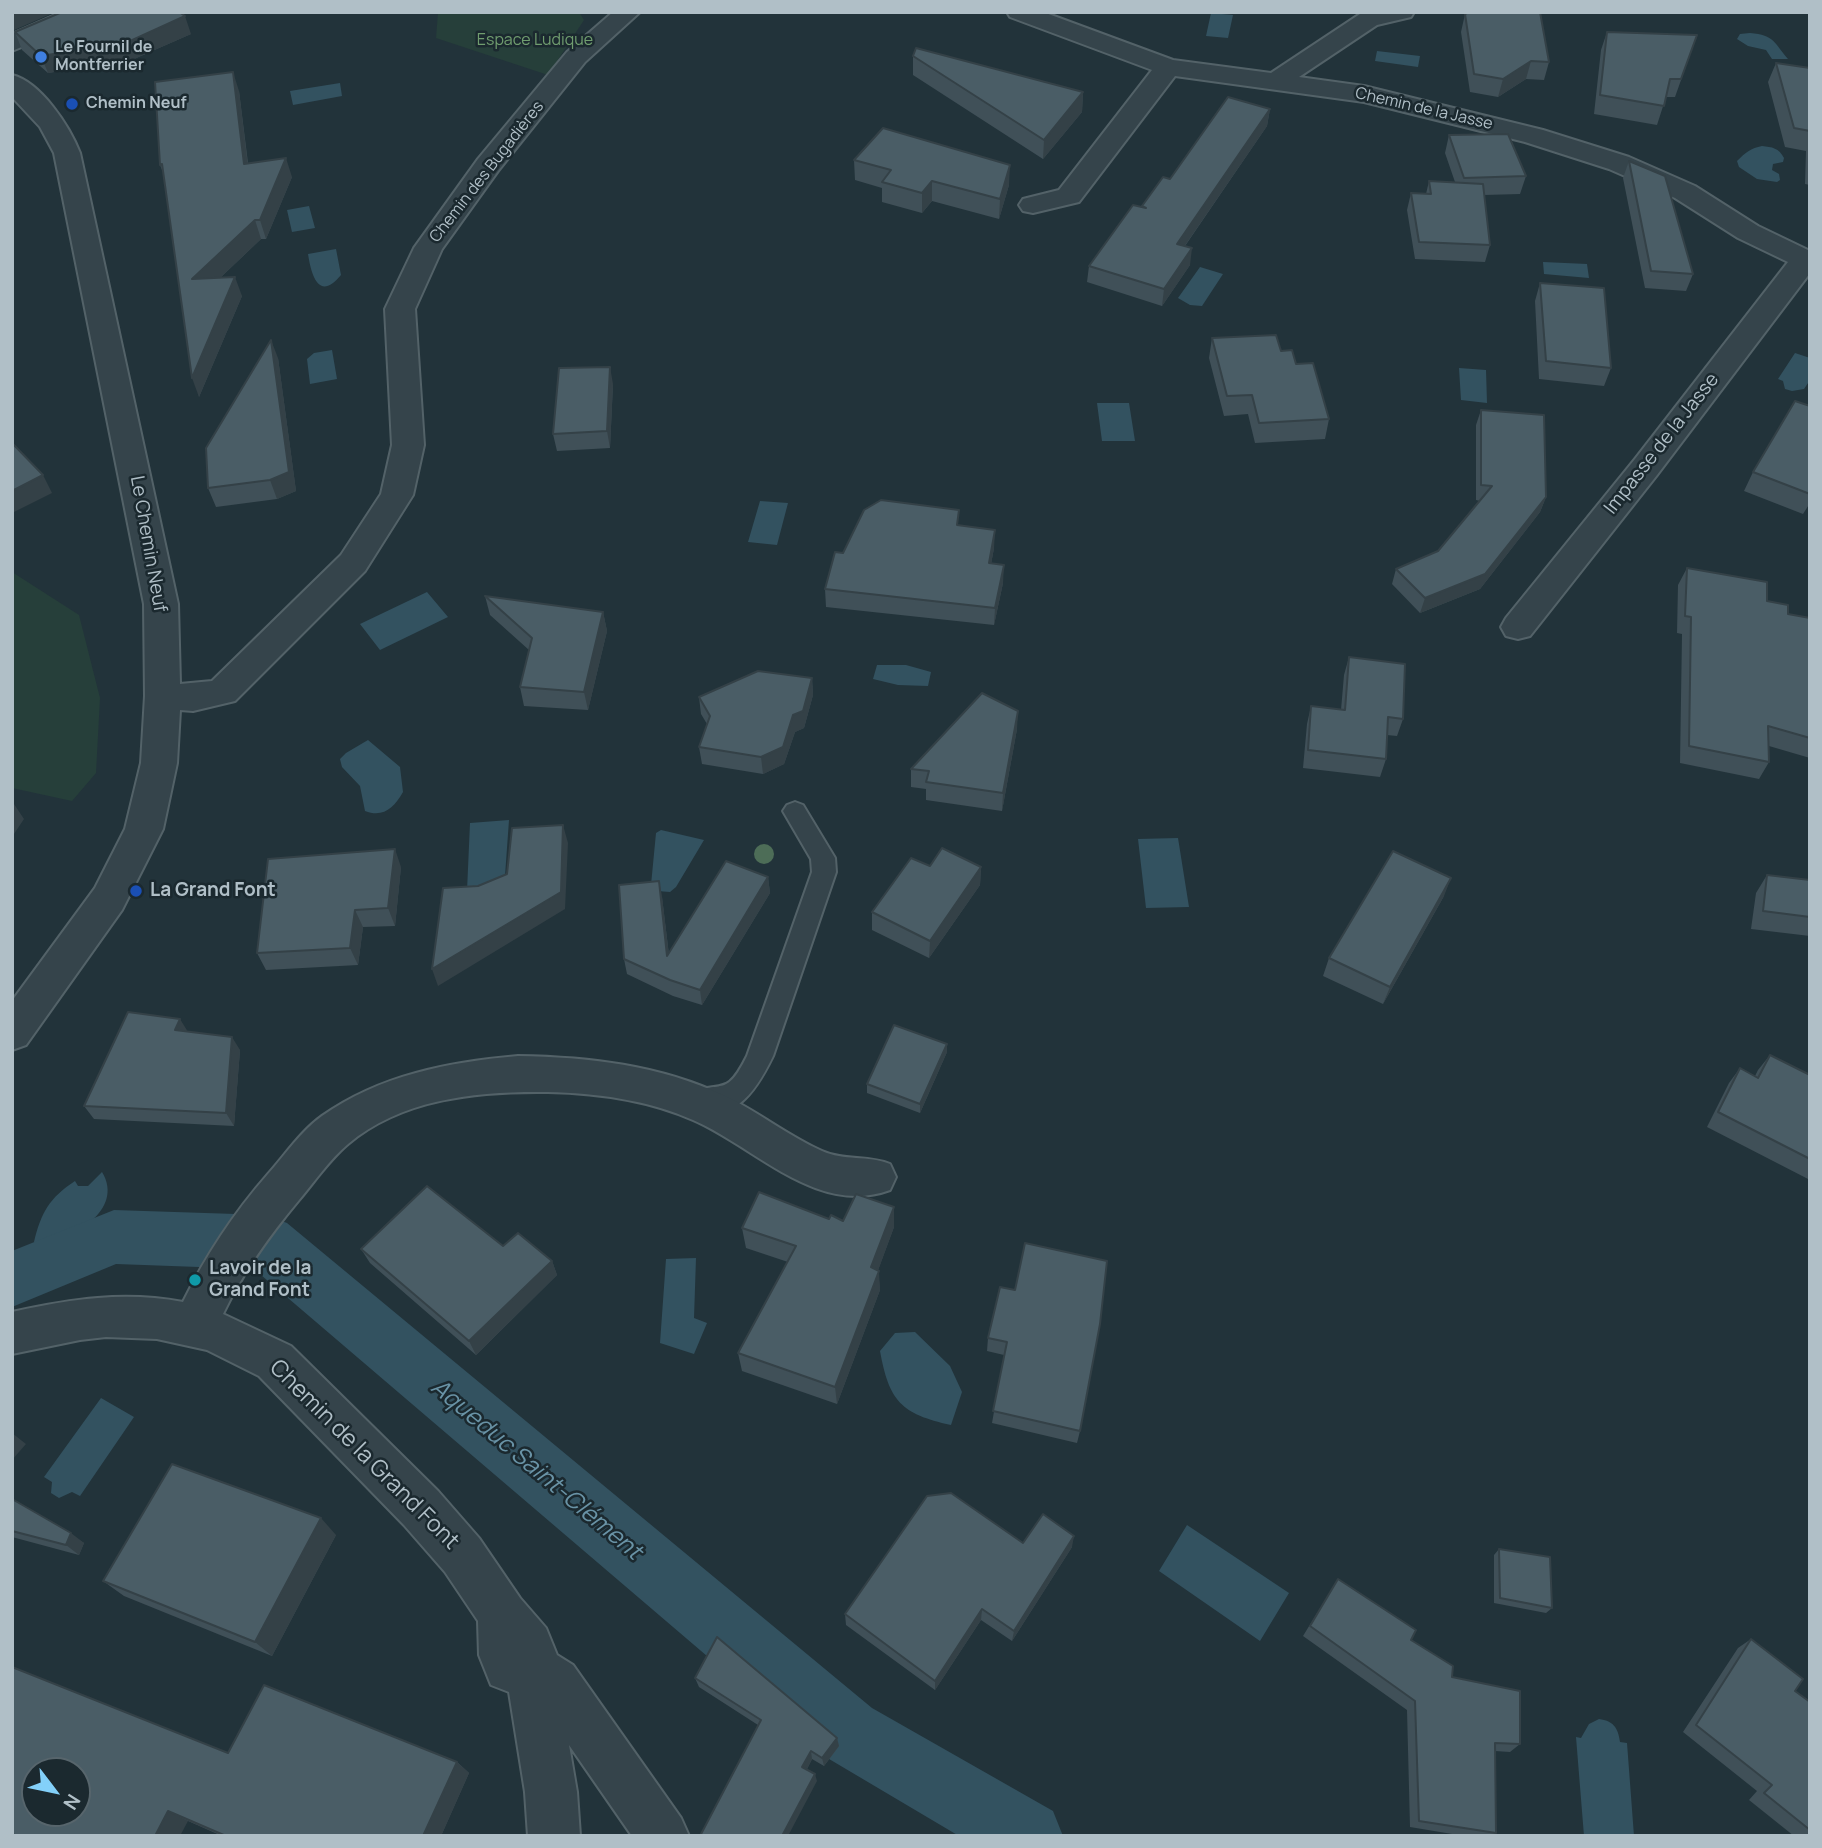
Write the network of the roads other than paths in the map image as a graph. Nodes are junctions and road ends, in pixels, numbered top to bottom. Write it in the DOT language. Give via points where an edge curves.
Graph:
graph roads {
  1 [pos="84,12"];
  2 [pos="628,12"];
  3 [pos="1019,12"];
  4 [pos="1402,12"];
  5 [pos="12,43"];
  6 [pos="1168,67"];
  7 [pos="1278,80"];
  8 [pos="12,83"];
  9 [pos="1033,205"];
  10 [pos="1807,261"];
  11 [pos="1518,627"];
  12 [pos="163,695"];
  13 [pos="795,811"];
  14 [pos="12,1033"];
  15 [pos="686,1100"];
  16 [pos="875,1177"];
  17 [pos="194,1326"];
  18 [pos="12,1333"];
  19 [pos="533,1673"];
  20 [pos="554,1836"];
  21 [pos="663,1836"];
  1 -- 5 [label="street"];
  2 -- 12 [label="street, Chemin des Bugadières" via="576,57 428,247 400,309 408,445 397,495 353,563 223,692 193,698"];
  3 -- 6 [label="street, Chemin de la Jasse"];
  4 -- 7 [label="street" via="1369,19"];
  6 -- 7 [label="street, Chemin de la Jasse"];
  6 -- 9 [label="street" via="1069,196"];
  7 -- 10 [label="street, Chemin de la Jasse" via="1364,94 1534,136 1619,163 1685,192 1748,232"];
  8 -- 12 [label="street, Le Chemin Neuf" via="56,127 67,153 161,604"];
  10 -- 11 [label="street, Impasse de la Jasse"];
  12 -- 14 [label="street, Le Chemin Neuf" via="159,764 144,829 109,899"];
  13 -- 15 [label="lane" via="823,858 824,872 760,1056 749,1081 733,1095 710,1102"];
  15 -- 16 [label="street" via="719,1113 816,1169 836,1177"];
  15 -- 17 [label="street" via="637,1085 534,1073 468,1078 387,1098 334,1131 309,1156 229,1258"];
  17 -- 18 [label="street, Chemin de la Grand Font" via="116,1316"];
  17 -- 19 [label="street, Chemin de la Grand Font" via="247,1343 275,1361 421,1508 463,1555 503,1615 501,1638 509,1667"];
  19 -- 20 [label="street"];
  19 -- 21 [label="street" via="555,1683"];
}
